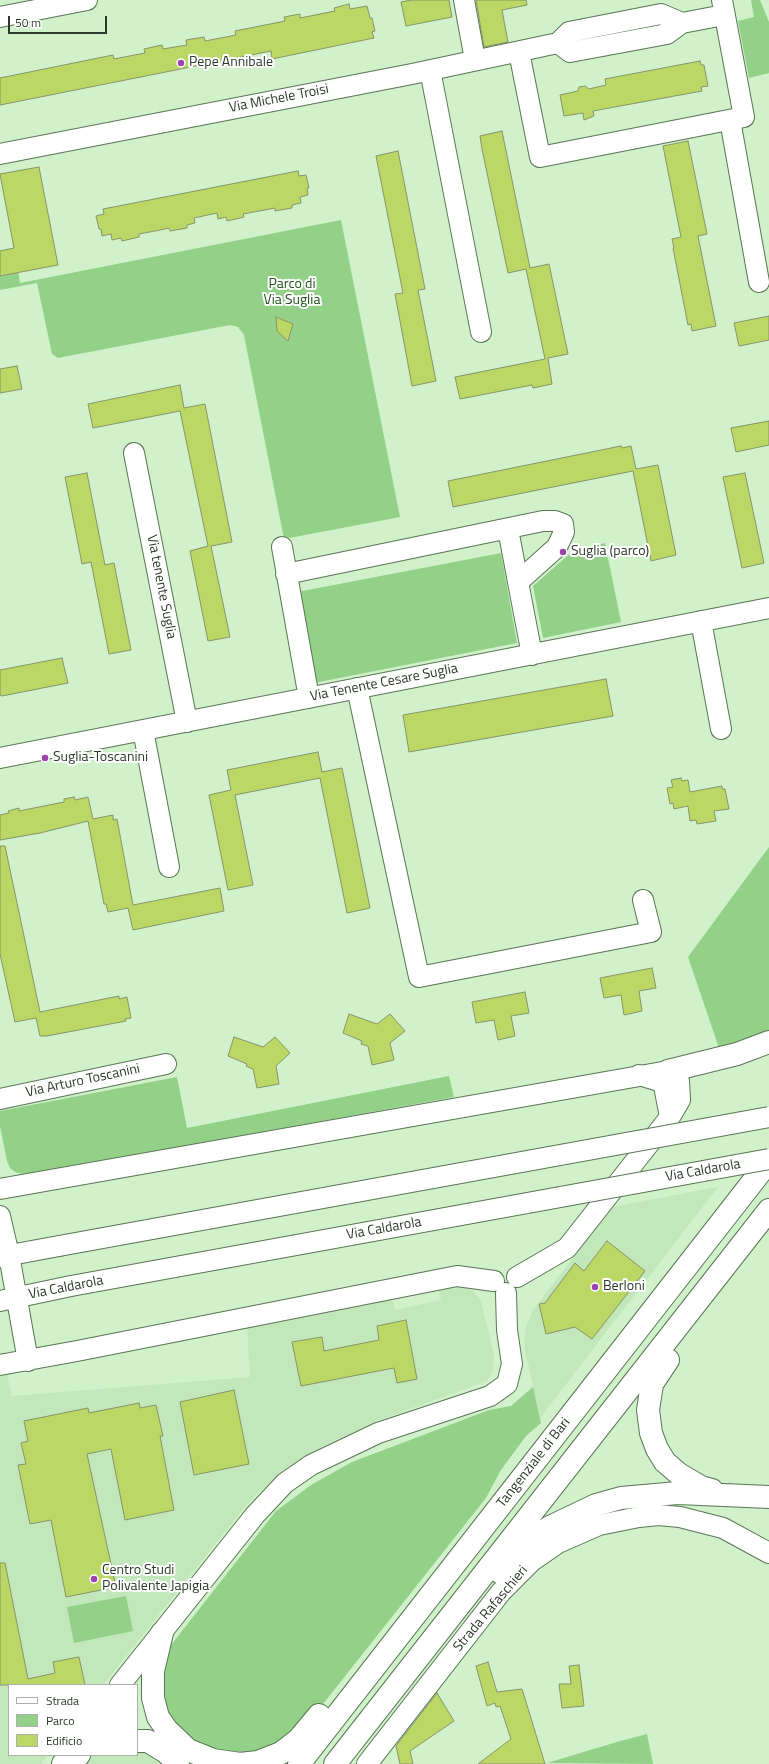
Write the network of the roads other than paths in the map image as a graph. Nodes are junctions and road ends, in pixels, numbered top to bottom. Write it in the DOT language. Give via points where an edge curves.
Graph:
graph roads {
  1 [pos="87,0"];
  2 [pos="464,0"];
  3 [pos="723,7"];
  4 [pos="0,17"];
  5 [pos="519,52"];
  6 [pos="475,60"];
  7 [pos="430,70"];
  8 [pos="730,120"];
  9 [pos="0,154"];
  10 [pos="759,282"];
  11 [pos="481,332"];
  12 [pos="134,453"];
  13 [pos="508,529"];
  14 [pos="282,546"];
  15 [pos="286,574"];
  16 [pos="518,582"];
  17 [pos="769,608"];
  18 [pos="701,621"];
  19 [pos="532,655"];
  20 [pos="357,688"];
  21 [pos="309,698"];
  22 [pos="187,722"];
  23 [pos="721,729"];
  24 [pos="143,730"];
  25 [pos="0,758"];
  26 [pos="169,867"];
  27 [pos="643,900"];
  28 [pos="769,1042"];
  29 [pos="166,1064"];
  30 [pos="668,1071"];
  31 [pos="640,1075"];
  32 [pos="0,1099"];
  33 [pos="670,1117"];
  34 [pos="769,1117"];
  35 [pos="769,1160"];
  36 [pos="0,1189"];
  37 [pos="769,1210"];
  38 [pos="0,1216"];
  39 [pos="4,1256"];
  40 [pos="718,1276"];
  41 [pos="500,1287"];
  42 [pos="8,1299"];
  43 [pos="28,1361"];
  44 [pos="0,1365"];
  45 [pos="726,1495"];
  46 [pos="769,1497"];
  47 [pos="769,1553"];
  48 [pos="410,1621"];
  49 [pos="162,1633"];
  50 [pos="432,1639"];
  51 [pos="121,1684"];
  52 [pos="138,1702"];
  53 [pos="158,1717"];
  54 [pos="141,1738"];
  55 [pos="65,1756"];
  56 [pos="77,1756"];
  57 [pos="59,1764"];
  58 [pos="63,1764"];
  59 [pos="178,1764"];
  60 [pos="299,1764"];
  61 [pos="335,1764"];
  62 [pos="367,1764"];
  1 -- 4 [label="street"];
  2 -- 6 [label="street"];
  3 -- 5 [label="street, Via Michele Troisi" via="682,23 661,14 569,32 558,43"];
  3 -- 8 [label="street" via="744,117"];
  5 -- 6 [label="street, Via Michele Troisi"];
  5 -- 8 [label="street" via="540,157"];
  6 -- 7 [label="street, Via Michele Troisi"];
  7 -- 9 [label="street, Via Michele Troisi"];
  7 -- 11 [label="street"];
  8 -- 10 [label="street"];
  12 -- 22 [label="street, Via tenente Suglia"];
  13 -- 15 [label="street"];
  13 -- 16 [label="street"];
  13 -- 16 [label="street" via="543,521 563,524 564,532 557,548"];
  14 -- 15 [label="street"];
  15 -- 21 [label="street"];
  16 -- 19 [label="street"];
  17 -- 18 [label="street, Via Tenente Cesare Suglia"];
  18 -- 19 [label="street, Via Tenente Cesare Suglia"];
  18 -- 23 [label="street"];
  19 -- 20 [label="street, Via Tenente Cesare Suglia"];
  20 -- 21 [label="street, Via Tenente Cesare Suglia"];
  20 -- 27 [label="street" via="419,977 651,932"];
  21 -- 22 [label="street, Via Tenente Cesare Suglia"];
  22 -- 24 [label="street, Via Tenente Cesare Suglia"];
  24 -- 25 [label="street, Via Tenente Cesare Suglia"];
  24 -- 26 [label="street"];
  28 -- 30 [label="highway" via="738,1054"];
  29 -- 32 [label="street, Via Arturo Toscanini"];
  30 -- 31 [label="street"];
  30 -- 33 [label="street" via="679,1081 680,1100"];
  31 -- 33 [label="street" via="659,1081 664,1086"];
  31 -- 36 [label="street"];
  33 -- 41 [label="street" via="567,1248 517,1277 516,1289 513,1292"];
  34 -- 39 [label="street, bridge"];
  35 -- 42 [label="street, Via Caldarola, bridge"];
  35 -- 48 [label="highway, Tangenziale di Bari"];
  37 -- 40 [label="highway, Tangenziale di Bari"];
  38 -- 39 [label="street"];
  39 -- 42 [label="street"];
  40 -- 45 [label="highway" via="713,1300 652,1384 648,1410 651,1433 665,1462 701,1487"];
  40 -- 50 [label="highway, Tangenziale di Bari"];
  41 -- 43 [label="street" via="457,1276"];
  41 -- 49 [label="street" via="512,1364 507,1384 490,1396 371,1436 310,1465 285,1483 254,1515"];
  42 -- 43 [label="street"];
  43 -- 44 [label="street"];
  45 -- 46 [label="highway"];
  45 -- 50 [label="highway" via="678,1493 621,1498 596,1505 572,1516 535,1537 489,1587"];
  47 -- 62 [label="street, Strada Rafaschieri" via="723,1528 687,1518 658,1515 599,1525 558,1542 532,1561 501,1592"];
  48 -- 53 [label="highway" via="350,1679 298,1740 280,1753 258,1762 240,1764 213,1760 188,1750 167,1730"];
  48 -- 60 [label="highway, Tangenziale di Bari"];
  49 -- 51 [label="street"];
  49 -- 53 [label="highway" via="153,1671 152,1698"];
  50 -- 61 [label="highway, Tangenziale di Bari"];
  52 -- 53 [label="highway"];
  54 -- 59 [label="highway" via="166,1752"];
  55 -- 57 [label="street"];
  56 -- 58 [label="highway"];
}
